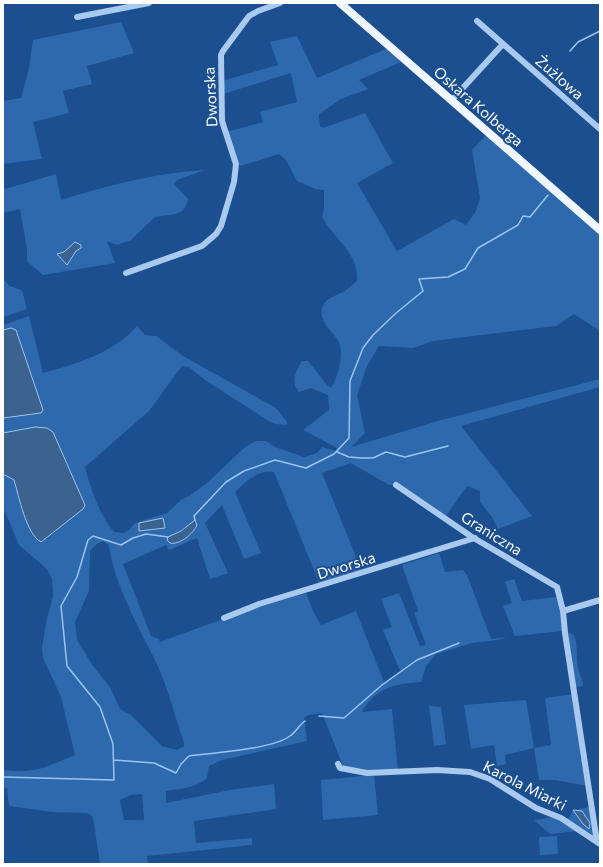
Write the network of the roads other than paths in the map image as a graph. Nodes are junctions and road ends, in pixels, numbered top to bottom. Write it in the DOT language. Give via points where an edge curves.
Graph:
graph roads {
  1 [pos="149,3"];
  2 [pos="280,3"];
  3 [pos="340,3"];
  4 [pos="77,17"];
  5 [pos="477,21"];
  6 [pos="503,44"];
  7 [pos="452,101"];
  8 [pos="600,129"];
  9 [pos="599,228"];
  10 [pos="126,274"];
  11 [pos="396,485"];
  12 [pos="475,538"];
  13 [pos="600,600"];
  14 [pos="564,610"];
  15 [pos="224,618"];
  16 [pos="338,764"];
  17 [pos="599,843"];
  1 -- 4 [label="street"];
  2 -- 10 [label="street, Dworska" via="249,16 222,53 222,120 236,164 234,182 221,226 202,246"];
  3 -- 7 [label="main road, Oskara Kolberga"];
  5 -- 6 [label="street, Żużlowa"];
  6 -- 7 [label="street"];
  6 -- 8 [label="street, Żużlowa"];
  7 -- 9 [label="main road, Oskara Kolberga"];
  11 -- 12 [label="street, Graniczna"];
  12 -- 14 [label="street, Graniczna" via="556,587"];
  12 -- 15 [label="street, Dworska" via="259,604"];
  13 -- 14 [label="street"];
  14 -- 17 [label="street, Graniczna" via="565,633"];
  16 -- 17 [label="street, Karola Miarki" via="340,768 367,773 437,770 470,772 490,779 536,808 561,818"];
}
